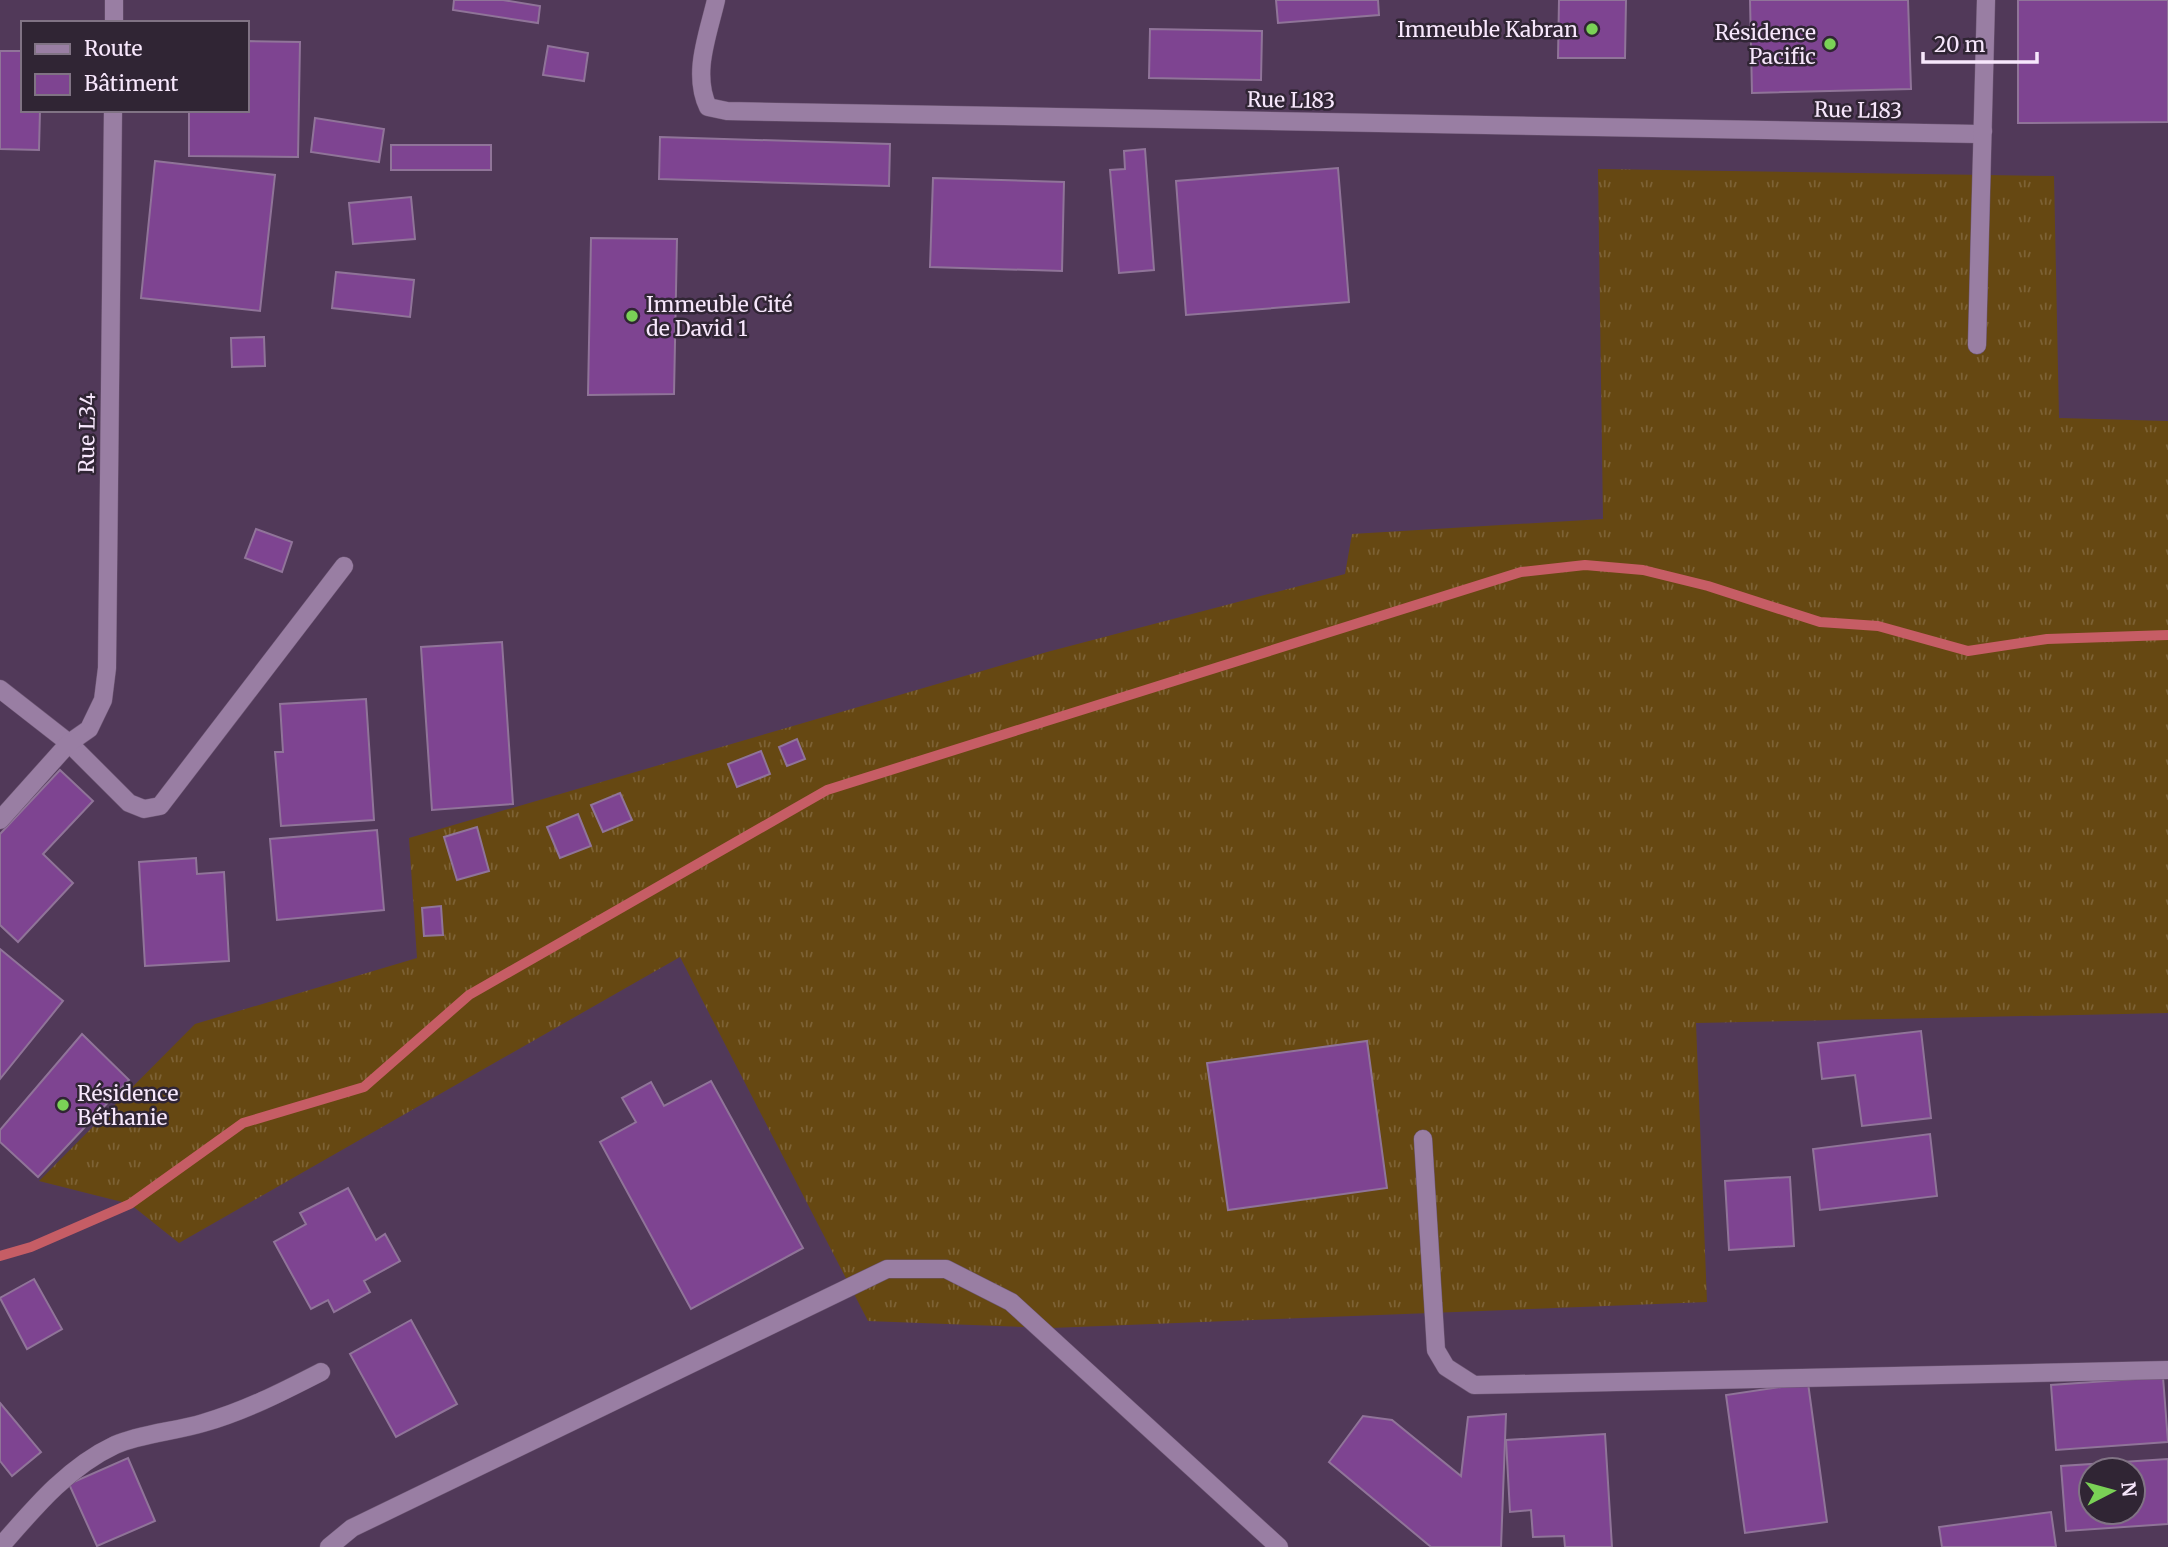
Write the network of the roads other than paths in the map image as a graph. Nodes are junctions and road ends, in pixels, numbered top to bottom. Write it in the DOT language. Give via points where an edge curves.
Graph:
graph roads {
  1 [pos="114,0"];
  2 [pos="716,0"];
  3 [pos="1986,0"];
  4 [pos="114,21"];
  5 [pos="113,112"];
  6 [pos="1983,131"];
  7 [pos="1977,345"];
  8 [pos="344,566"];
  9 [pos="0,689"];
  10 [pos="69,743"];
  11 [pos="0,820"];
  12 [pos="1423,1139"];
  13 [pos="2168,1370"];
  14 [pos="321,1372"];
  15 [pos="0,1547"];
  16 [pos="329,1547"];
  17 [pos="1279,1547"];
  1 -- 4 [label="street"];
  2 -- 6 [label="street, Rue L183" via="700,72 702,95 708,107 727,111 1566,128"];
  3 -- 6 [label="street"];
  5 -- 10 [label="street, Rue L34" via="107,668 103,700 89,729"];
  6 -- 7 [label="street"];
  8 -- 10 [label="street" via="160,806 145,809 129,803"];
  9 -- 10 [label="street"];
  10 -- 11 [label="street, Rue L34"];
  12 -- 13 [label="street" via="1436,1350 1446,1367 1474,1385"];
  14 -- 15 [label="street" via="256,1405 117,1444 76,1468"];
  16 -- 17 [label="street" via="352,1528 887,1269 946,1269 1011,1302"];
}
